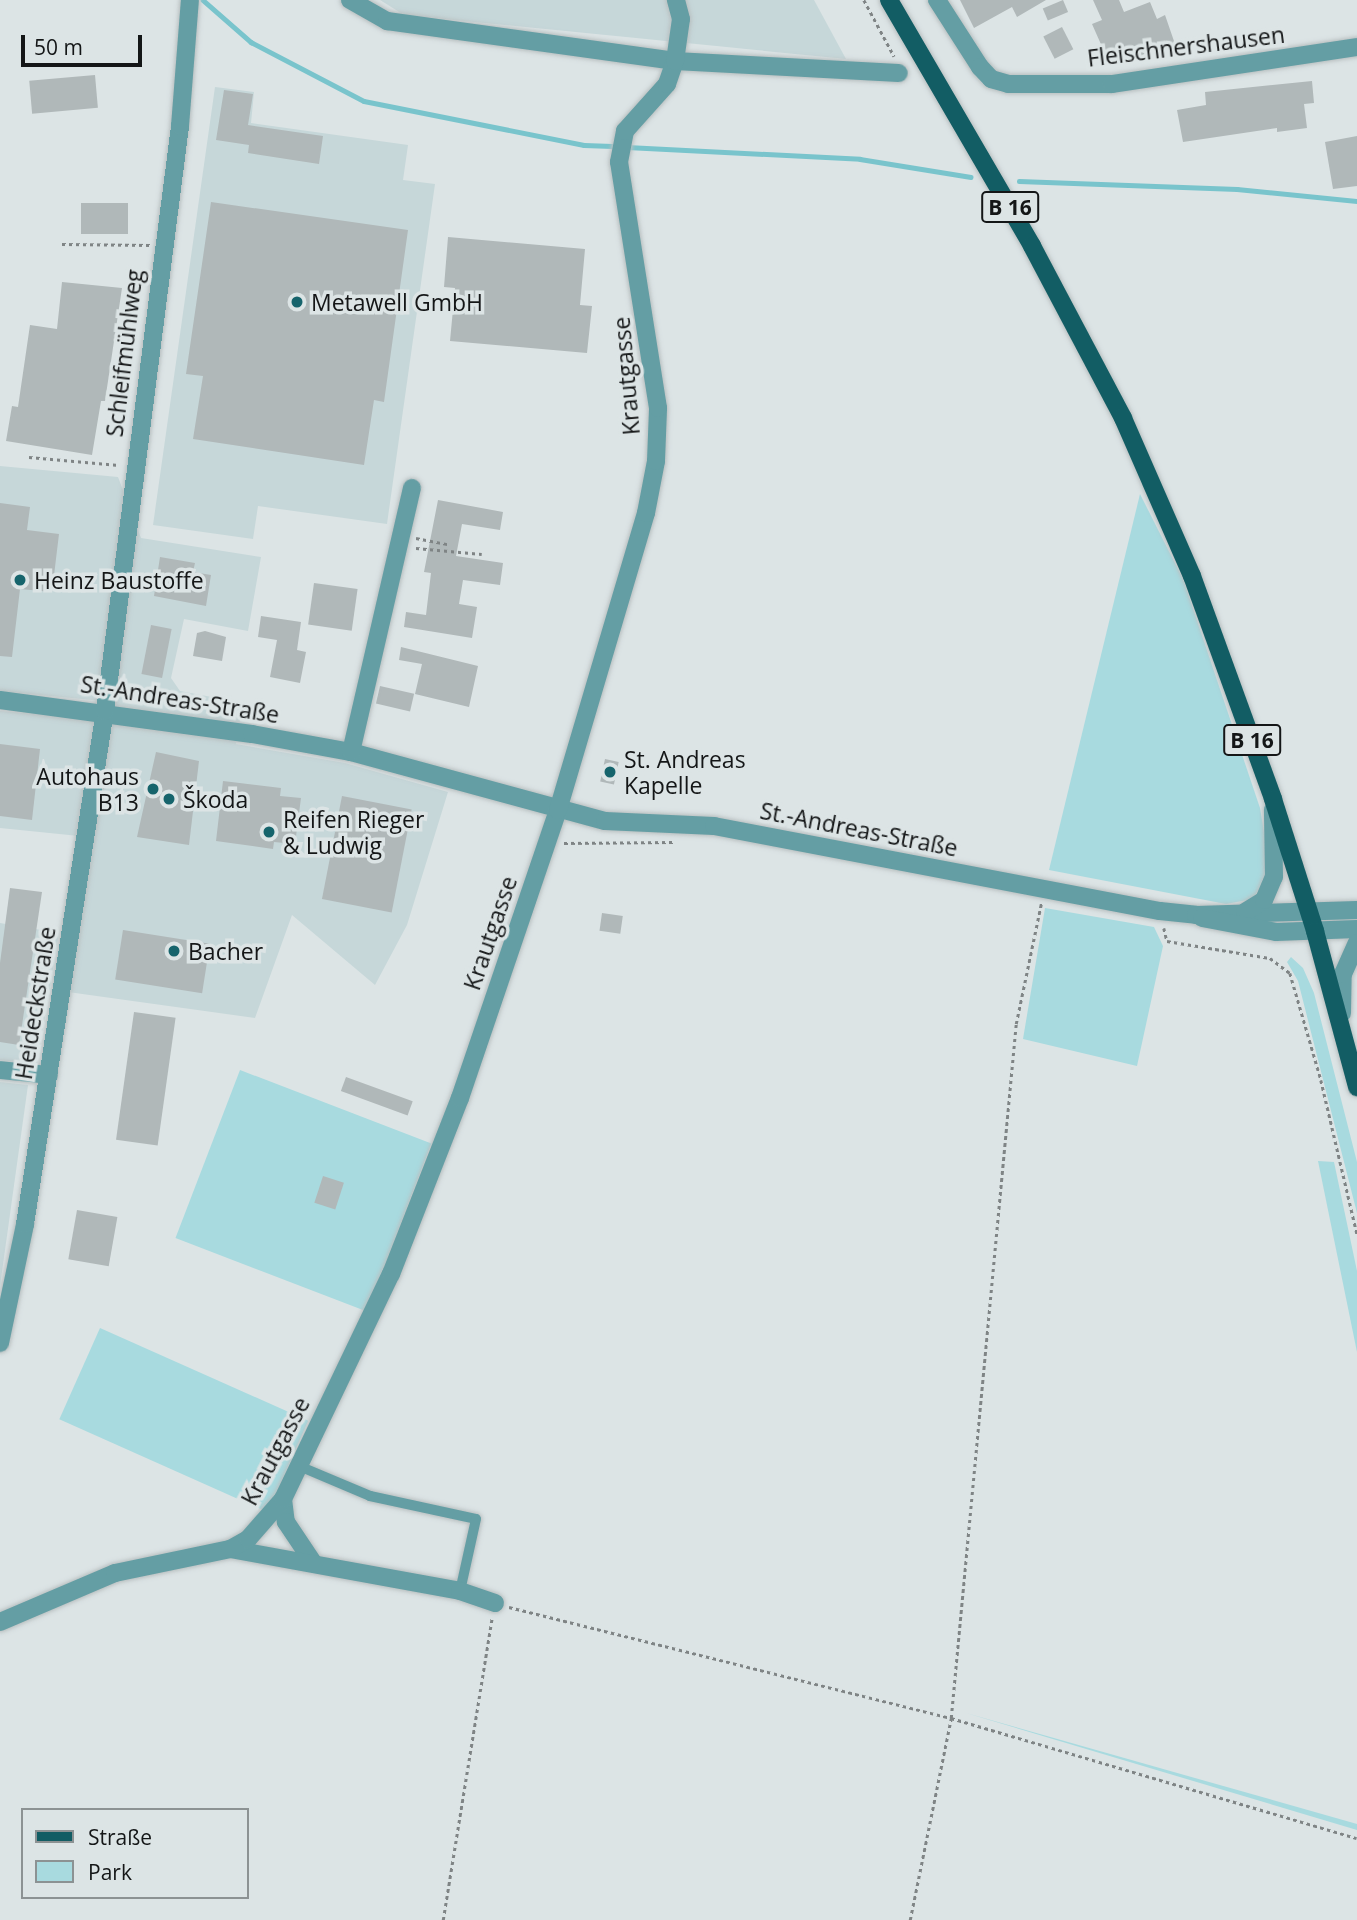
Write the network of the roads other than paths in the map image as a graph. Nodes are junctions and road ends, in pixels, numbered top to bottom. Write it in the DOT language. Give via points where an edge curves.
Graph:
graph roads {
  1 [pos="350,0"];
  2 [pos="676,0"];
  3 [pos="889,0"];
  4 [pos="937,0"];
  5 [pos="190,7"];
  6 [pos="1357,47"];
  7 [pos="675,61"];
  8 [pos="900,73"];
  9 [pos="412,488"];
  10 [pos="0,700"];
  11 [pos="105,711"];
  12 [pos="351,752"];
  13 [pos="1273,799"];
  14 [pos="558,810"];
  15 [pos="1357,910"];
  16 [pos="1309,911"];
  17 [pos="1245,912"];
  18 [pos="1196,915"];
  19 [pos="1357,929"];
  20 [pos="1315,931"];
  21 [pos="1357,943"];
  22 [pos="1342,1027"];
  23 [pos="0,1070"];
  24 [pos="49,1075"];
  25 [pos="1357,1087"];
  26 [pos="0,1343"];
  27 [pos="299,1466"];
  28 [pos="283,1499"];
  29 [pos="230,1549"];
  30 [pos="314,1564"];
  31 [pos="460,1591"];
  32 [pos="495,1603"];
  33 [pos="0,1622"];
  1 -- 7 [label="street" via="387,21"];
  2 -- 7 [label="street, Krautgasse" via="681,19"];
  3 -- 13 [label="main road, B 16" via="1032,247 1123,418 1192,576"];
  4 -- 6 [label="street, Fleischnershausen" via="979,67 991,79 1008,84 1112,83"];
  5 -- 11 [label="street, Schleifmühlweg" via="180,126"];
  7 -- 8 [label="street"];
  7 -- 14 [label="street, Krautgasse" via="667,84 625,131 619,162 653,358 656,461 646,513"];
  9 -- 12 [label="street"];
  10 -- 11 [label="street, St.-Andreas-Straße"];
  11 -- 12 [label="street, St.-Andreas-Straße"];
  11 -- 24 [label="street, Heideckstraße"];
  12 -- 14 [label="street, St.-Andreas-Straße"];
  13 -- 16 [label="main road, B 16"];
  13 -- 17 [label="street" via="1275,877 1264,900"];
  14 -- 18 [label="street, St.-Andreas-Straße" via="605,821 714,826 1043,896"];
  14 -- 27 [label="street, Krautgasse" via="460,1098 401,1249"];
  15 -- 16 [label="street"];
  16 -- 17 [label="street"];
  16 -- 20 [label="main road, B 16"];
  17 -- 18 [label="street"];
  18 -- 20 [label="street" via="1250,930"];
  19 -- 20 [label="street"];
  20 -- 22 [label="main road, B 16"];
  21 -- 22 [label="street" via="1343,974"];
  22 -- 25 [label="main road, B 16"];
  23 -- 24 [label="street"];
  24 -- 26 [label="street, Heideckstraße"];
  27 -- 28 [label="street, Krautgasse"];
  27 -- 31 [label="lane" via="370,1496 476,1519"];
  28 -- 29 [label="street, Krautgasse" via="270,1519"];
  28 -- 30 [label="street" via="286,1522"];
  29 -- 30 [label="street"];
  29 -- 33 [label="street, Krautgasse" via="115,1573"];
  30 -- 31 [label="street"];
  31 -- 32 [label="street"];
}
